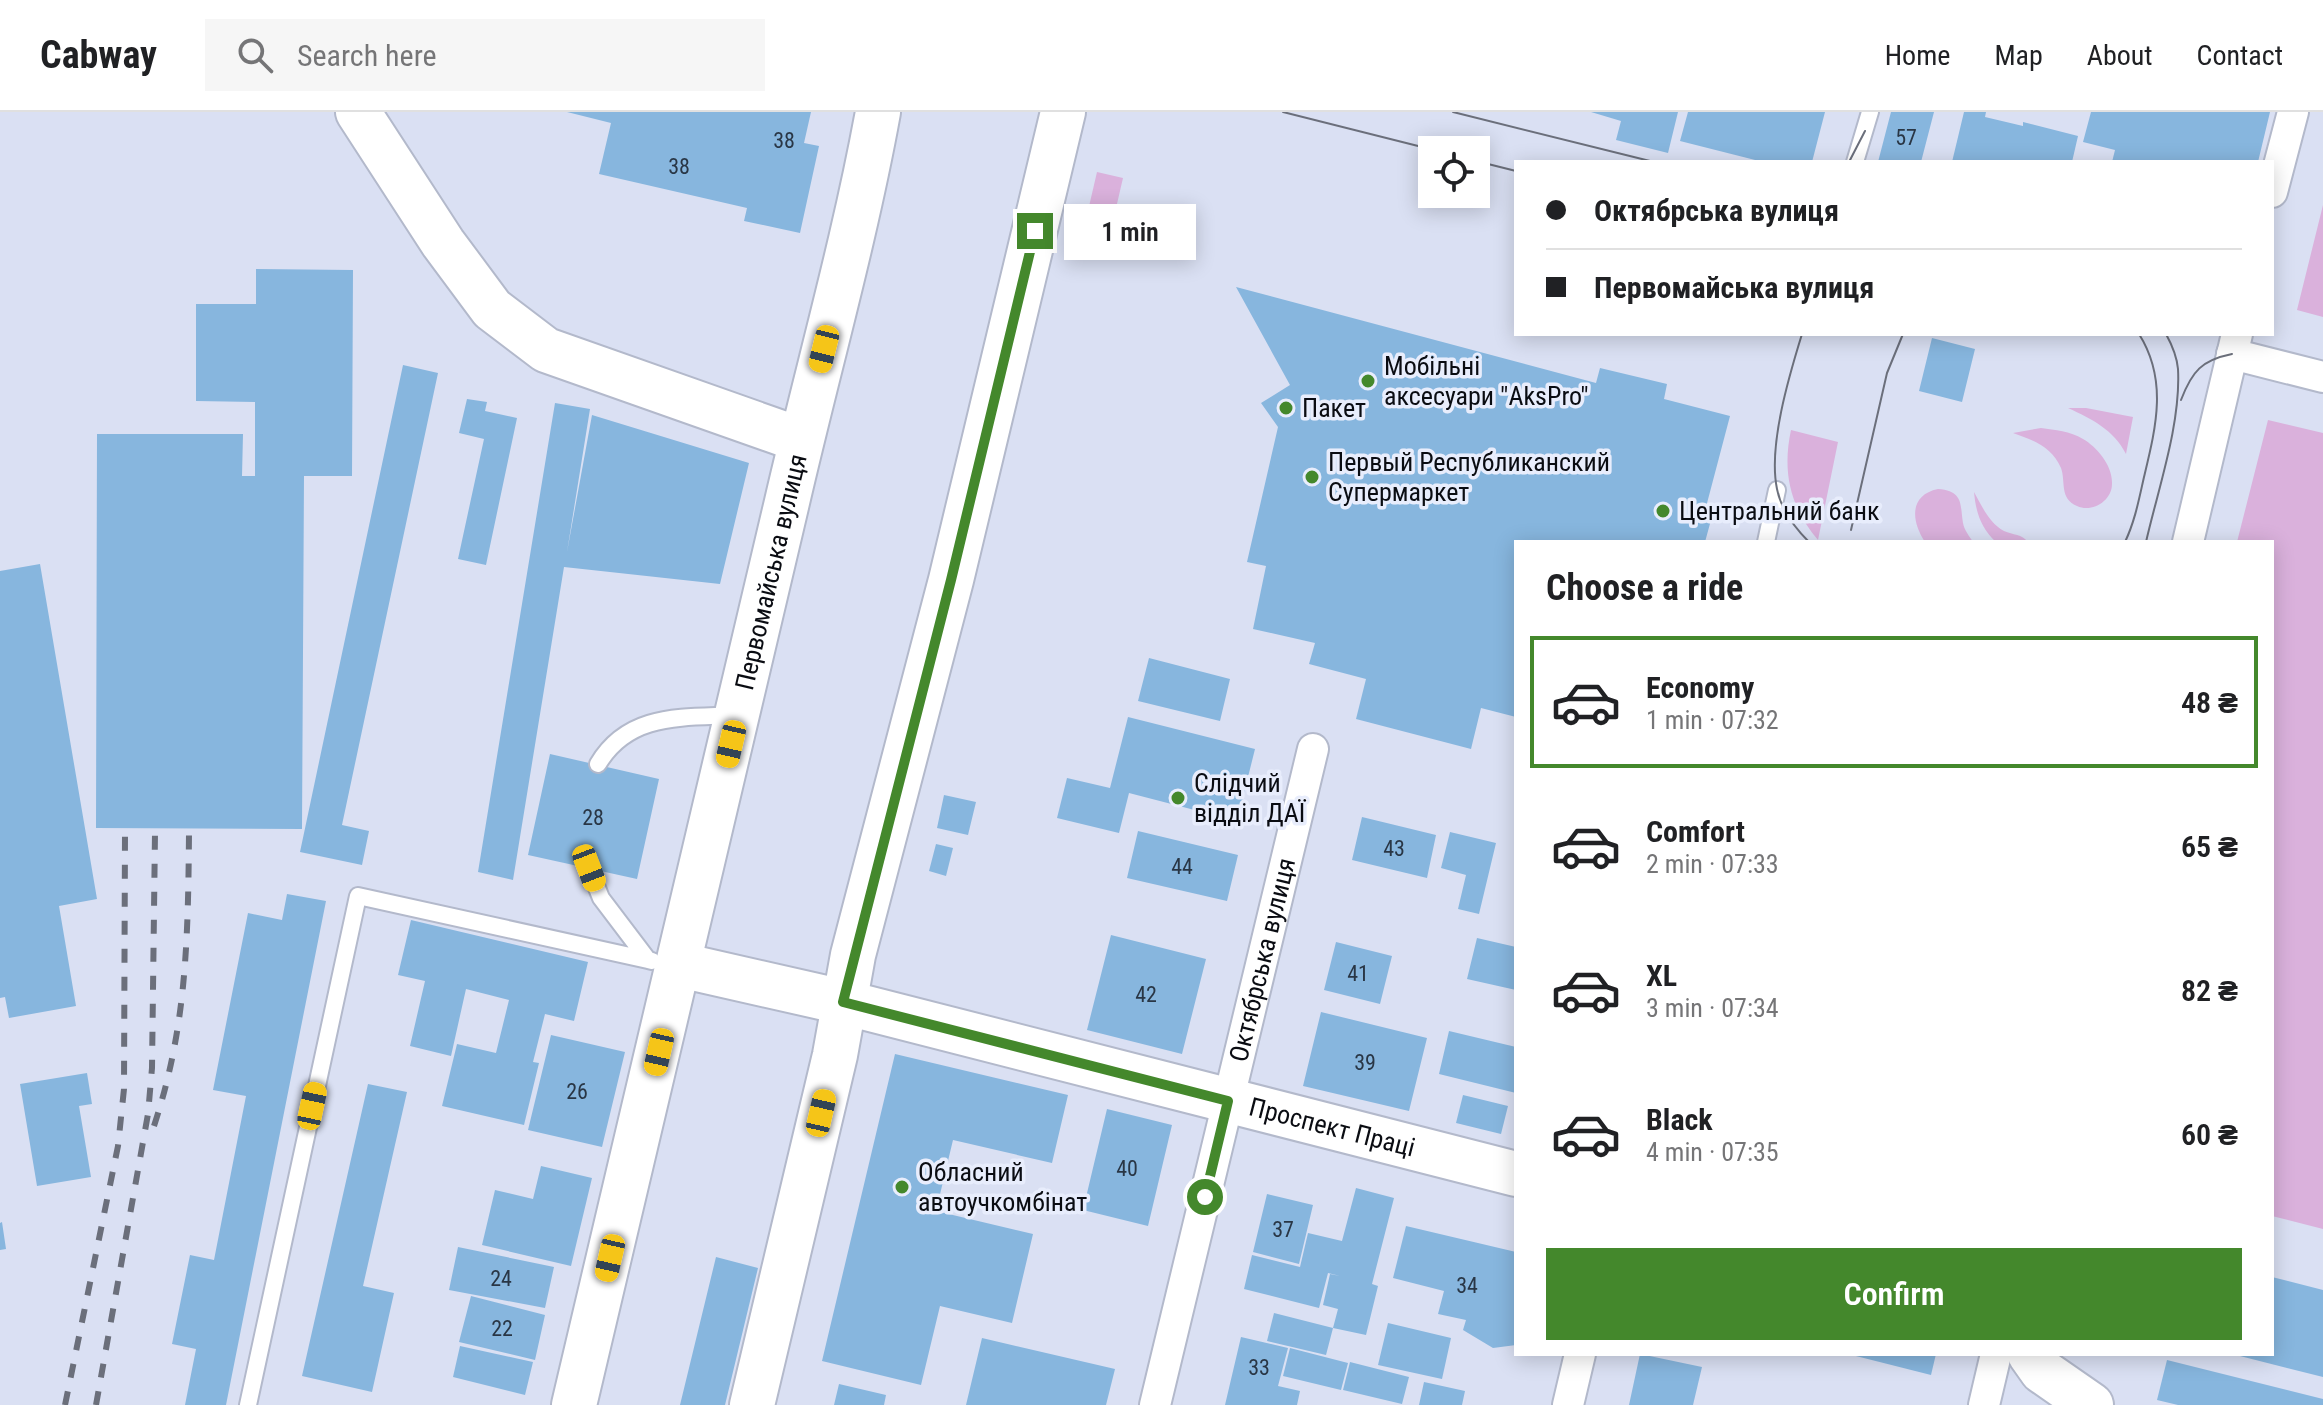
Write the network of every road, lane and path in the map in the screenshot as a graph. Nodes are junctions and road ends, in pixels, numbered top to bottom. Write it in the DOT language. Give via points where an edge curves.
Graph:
graph roads {
  1 [pos="358,112"];
  2 [pos="878,112"];
  3 [pos="1063,112"];
  4 [pos="1870,112"];
  5 [pos="2293,112"];
  6 [pos="1856,160"];
  7 [pos="2274,184"];
  8 [pos="2234,344"];
  9 [pos="2323,377"];
  10 [pos="801,440"];
  11 [pos="1777,490"];
  12 [pos="1766,540"];
  13 [pos="2188,540"];
  14 [pos="738,715"];
  15 [pos="1313,749"];
  16 [pos="598,764"];
  17 [pos="589,868"];
  18 [pos="664,963"];
  19 [pos="843,1002"];
  20 [pos="1228,1101"];
  21 [pos="1514,1173"];
  22 [pos="1580,1356"];
  23 [pos="1996,1356"];
  24 [pos="2031,1356"];
  25 [pos="248,1405"];
  26 [pos="574,1405"];
  27 [pos="752,1405"];
  28 [pos="1155,1405"];
  29 [pos="1568,1405"];
  30 [pos="1984,1405"];
  31 [pos="2091,1405"];
  1 -- 10 [label="main road" via="492,309 524,334 546,350"];
  2 -- 10 [label="main road, Первомайська вулиця"];
  3 -- 19 [label="main road"];
  4 -- 6 [label="lane"];
  5 -- 7 [label="street"];
  8 -- 9 [label="street"];
  8 -- 13 [label="street"];
  10 -- 14 [label="main road, Первомайська вулиця"];
  11 -- 12 [label="lane"];
  14 -- 16 [label="lane" via="659,719 620,737"];
  14 -- 18 [label="main road, Первомайська вулиця"];
  15 -- 20 [label="street, Октябрська вулиця"];
  17 -- 18 [label="lane" via="601,898"];
  18 -- 19 [label="main road, Проспект Праці"];
  18 -- 25 [label="lane" via="358,896"];
  18 -- 26 [label="main road, Первомайська вулиця"];
  19 -- 20 [label="main road, Проспект Праці"];
  19 -- 27 [label="main road"];
  20 -- 21 [label="main road, Проспект Праці"];
  20 -- 28 [label="street, Октябрська вулиця"];
  22 -- 29 [label="street"];
  23 -- 30 [label="street"];
  24 -- 31 [label="main road" via="2042,1371"];
}
